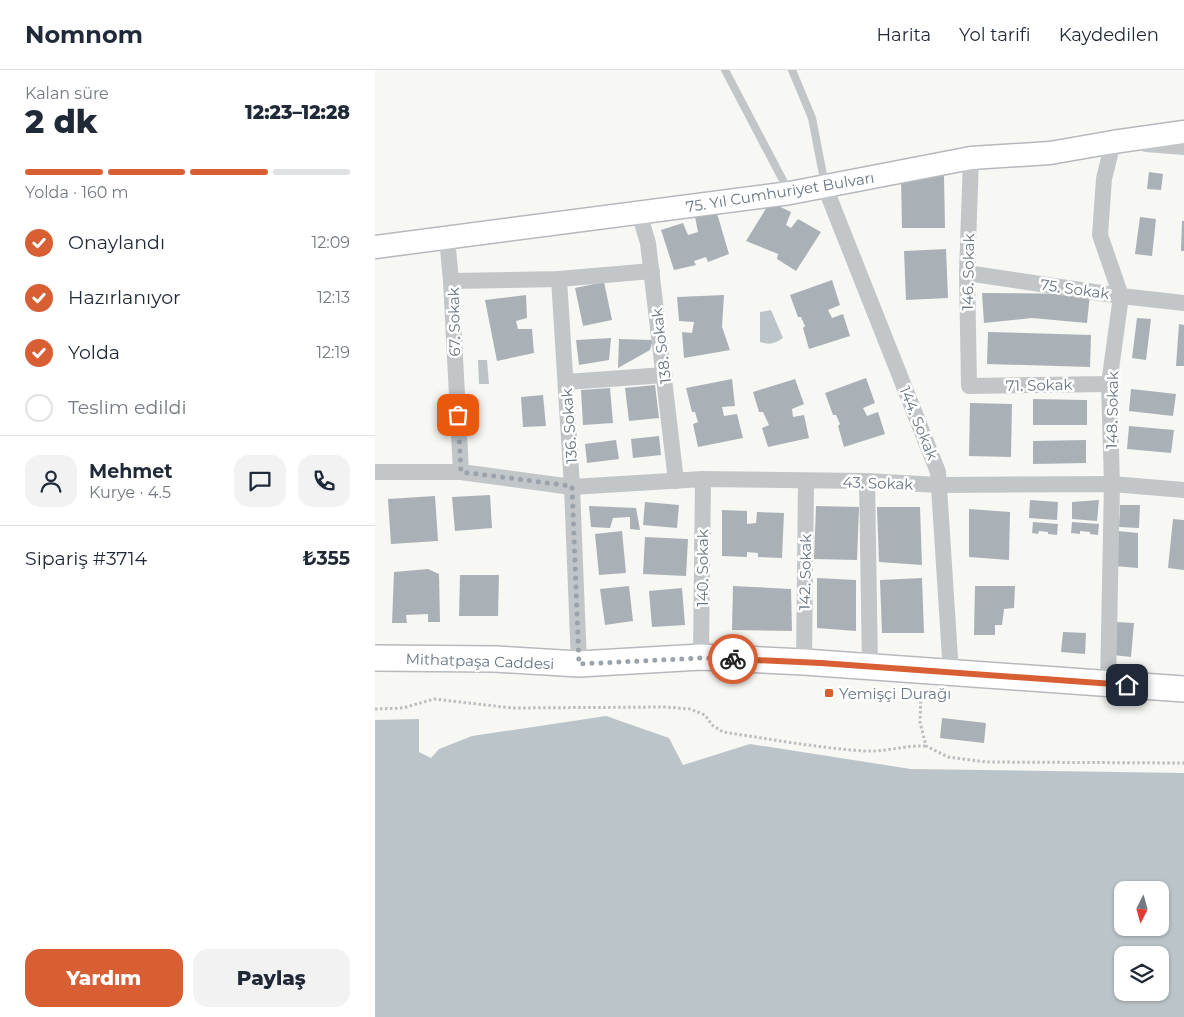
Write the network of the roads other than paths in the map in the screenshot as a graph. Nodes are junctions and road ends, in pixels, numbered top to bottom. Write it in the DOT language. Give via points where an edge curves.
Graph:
graph roads {
  1 [pos="725,70"];
  2 [pos="792,70"];
  3 [pos="1184,132"];
  4 [pos="1113,142"];
  5 [pos="1184,147"];
  6 [pos="971,158"];
  7 [pos="825,187"];
  8 [pos="790,193"];
  9 [pos="639,213"];
  10 [pos="447,238"];
  11 [pos="375,247"];
  12 [pos="652,271"];
  13 [pos="967,273"];
  14 [pos="559,279"];
  15 [pos="451,281"];
  16 [pos="1121,296"];
  17 [pos="1184,303"];
  18 [pos="665,375"];
  19 [pos="566,382"];
  20 [pos="1109,384"];
  21 [pos="969,386"];
  22 [pos="375,472"];
  23 [pos="461,472"];
  24 [pos="703,479"];
  25 [pos="676,481"];
  26 [pos="867,481"];
  27 [pos="806,482"];
  28 [pos="1112,484"];
  29 [pos="939,485"];
  30 [pos="572,486"];
  31 [pos="1184,490"];
  32 [pos="375,658"];
  33 [pos="701,658"];
  34 [pos="804,662"];
  35 [pos="579,664"];
  36 [pos="871,666"];
  37 [pos="951,673"];
  38 [pos="1108,684"];
  39 [pos="1184,689"];
  1 -- 8 [label="lane"];
  2 -- 7 [label="lane" via="812,118"];
  3 -- 4 [label="street, 75. Yıl Cumhuriyet Bulvarı"];
  4 -- 5 [label="street"];
  4 -- 6 [label="street, 75. Yıl Cumhuriyet Bulvarı" via="1050,153"];
  4 -- 16 [label="street, 148. Sokak" via="1104,179 1100,235"];
  6 -- 7 [label="street, 75. Yıl Cumhuriyet Bulvarı"];
  6 -- 13 [label="street, 146. Sokak"];
  7 -- 8 [label="street, 75. Yıl Cumhuriyet Bulvarı"];
  7 -- 29 [label="street, 144. Sokak" via="938,472"];
  8 -- 9 [label="street, 75. Yıl Cumhuriyet Bulvarı"];
  9 -- 10 [label="street, 75. Yıl Cumhuriyet Bulvarı"];
  9 -- 12 [label="street, 138. Sokak"];
  10 -- 11 [label="street, 75. Yıl Cumhuriyet Bulvarı"];
  10 -- 15 [label="street"];
  12 -- 14 [label="street, 67. Sokak"];
  12 -- 18 [label="street, 138. Sokak"];
  13 -- 16 [label="street, 75. Sokak"];
  13 -- 21 [label="street, 146. Sokak"];
  14 -- 15 [label="street, 67. Sokak"];
  14 -- 19 [label="street, 136. Sokak"];
  15 -- 23 [label="street, 67. Sokak"];
  16 -- 17 [label="street, 75. Sokak"];
  16 -- 20 [label="street, 148. Sokak"];
  18 -- 19 [label="street"];
  18 -- 25 [label="street, 138. Sokak"];
  19 -- 30 [label="street, 136. Sokak"];
  20 -- 21 [label="street, 71. Sokak"];
  20 -- 28 [label="street, 148. Sokak"];
  22 -- 23 [label="street, 43. Sokak"];
  23 -- 30 [label="street, 43. Sokak"];
  24 -- 25 [label="street, 43. Sokak"];
  24 -- 27 [label="street, 43. Sokak"];
  24 -- 33 [label="street, 140. Sokak"];
  25 -- 30 [label="street, 43. Sokak"];
  26 -- 27 [label="street, 43. Sokak"];
  26 -- 29 [label="street, 43. Sokak"];
  26 -- 36 [label="street"];
  27 -- 34 [label="street, 142. Sokak"];
  28 -- 29 [label="street, 43. Sokak"];
  28 -- 31 [label="street, 43. Sokak"];
  28 -- 38 [label="street, 148. Sokak"];
  29 -- 37 [label="street, 144. Sokak"];
  30 -- 35 [label="street, 136. Sokak"];
  32 -- 35 [label="main road, Mithatpaşa Caddesi" via="495,659"];
  33 -- 34 [label="main road, Mithatpaşa Caddesi"];
  33 -- 35 [label="main road, Mithatpaşa Caddesi"];
  34 -- 36 [label="main road, Mithatpaşa Caddesi"];
  36 -- 37 [label="main road, Mithatpaşa Caddesi"];
  37 -- 38 [label="main road, Mithatpaşa Caddesi"];
  38 -- 39 [label="main road, Mithatpaşa Caddesi"];
}
